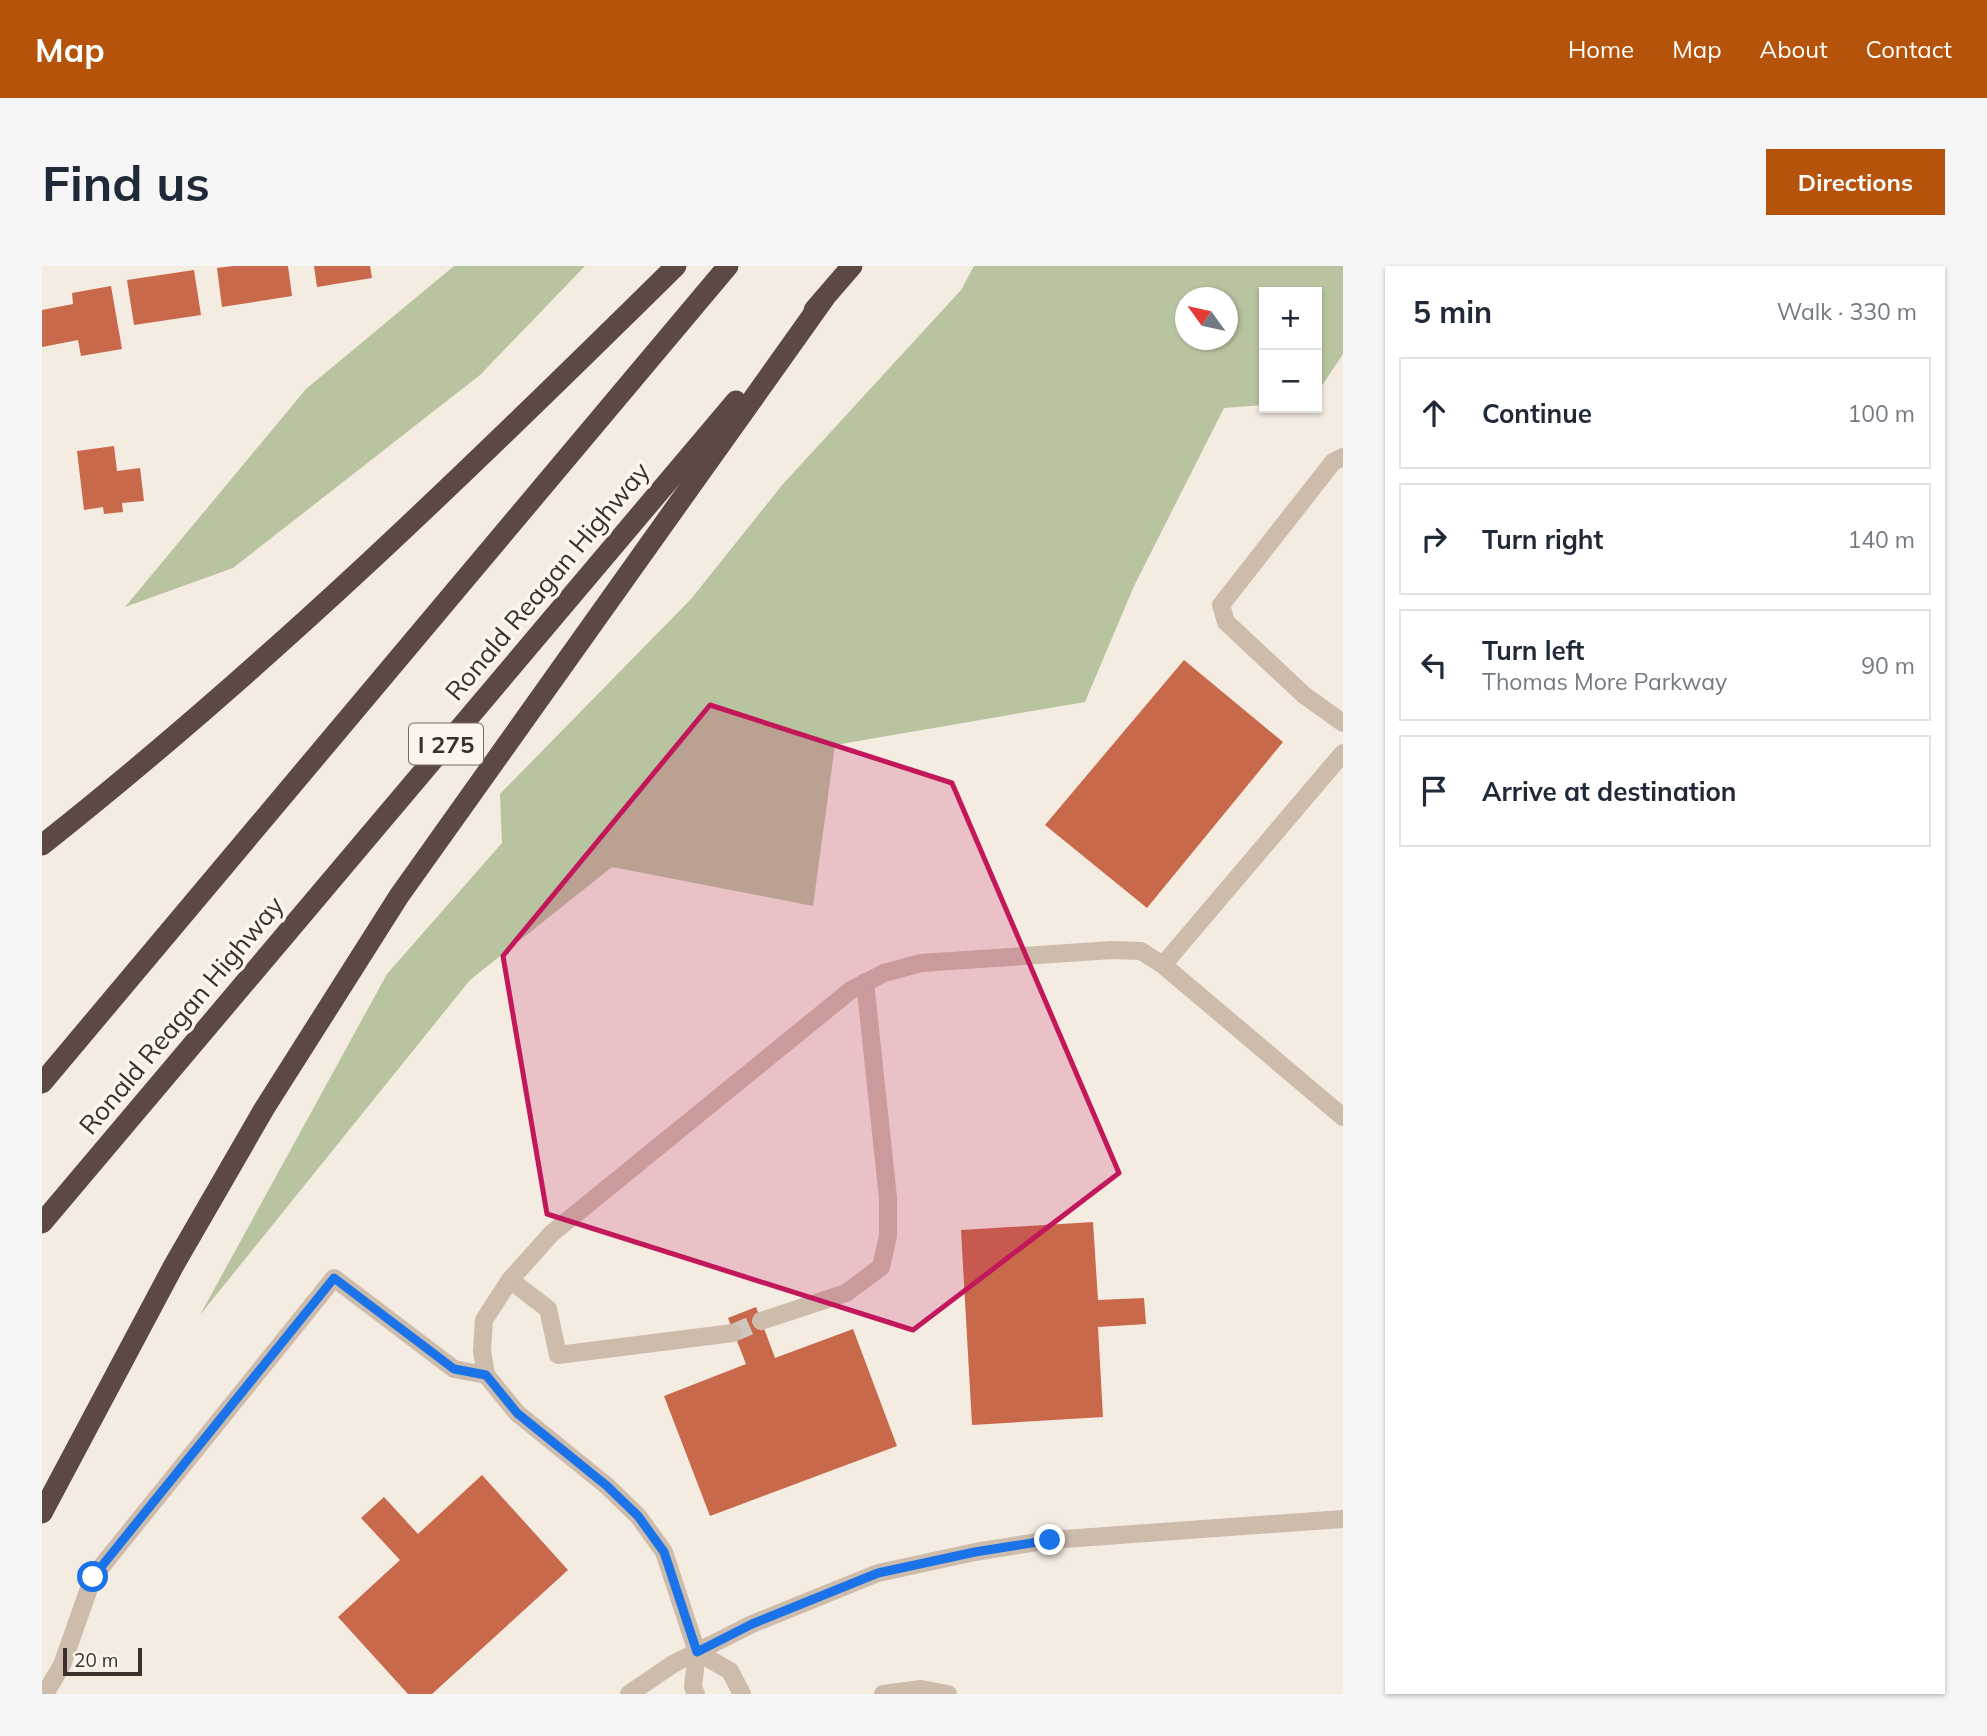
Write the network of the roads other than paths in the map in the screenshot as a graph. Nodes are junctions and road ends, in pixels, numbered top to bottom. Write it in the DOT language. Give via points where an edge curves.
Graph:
graph roads {
  1 [pos="676,266"];
  2 [pos="728,266"];
  3 [pos="852,266"];
  4 [pos="824,299"];
  5 [pos="1343,457"];
  6 [pos="1343,723"];
  7 [pos="1343,753"];
  8 [pos="42,845"];
  9 [pos="1163,965"];
  10 [pos="865,982"];
  11 [pos="42,1083"];
  12 [pos="1343,1117"];
  13 [pos="42,1223"];
  14 [pos="510,1280"];
  15 [pos="761,1321"];
  16 [pos="733,1333"];
  17 [pos="486,1375"];
  18 [pos="42,1513"];
  19 [pos="1343,1519"];
  20 [pos="697,1652"];
  21 [pos="45,1694"];
  22 [pos="629,1694"];
  23 [pos="696,1694"];
  24 [pos="742,1694"];
  25 [pos="883,1694"];
  26 [pos="948,1694"];
  1 -- 8 [label="highway" via="471,468 236,683"];
  2 -- 11 [label="highway"];
  3 -- 4 [label="highway, Ronald Reagan Highway / I 275"];
  4 -- 13 [label="highway, Ronald Reagan Highway / I 275"];
  4 -- 18 [label="highway" via="399,896 257,1121 174,1265"];
  5 -- 6 [label="street" via="1333,462 1221,604 1226,622 1304,695"];
  7 -- 9 [label="street"];
  9 -- 10 [label="street" via="1141,951 1112,950 921,963"];
  9 -- 12 [label="street"];
  10 -- 14 [label="street" via="551,1234"];
  10 -- 15 [label="street" via="888,1198 888,1236 881,1267 846,1293"];
  14 -- 16 [label="street" via="548,1310 558,1355"];
  14 -- 17 [label="street" via="484,1320"];
  17 -- 20 [label="street" via="517,1413 638,1516 664,1552"];
  17 -- 21 [label="street" via="454,1369 334,1278 93,1577 62,1665"];
  19 -- 20 [label="street" via="1050,1540 975,1552 878,1573 752,1624"];
  20 -- 22 [label="street"];
  20 -- 23 [label="street"];
  20 -- 24 [label="street" via="730,1671"];
  25 -- 26 [label="street" via="920,1689"];
}
